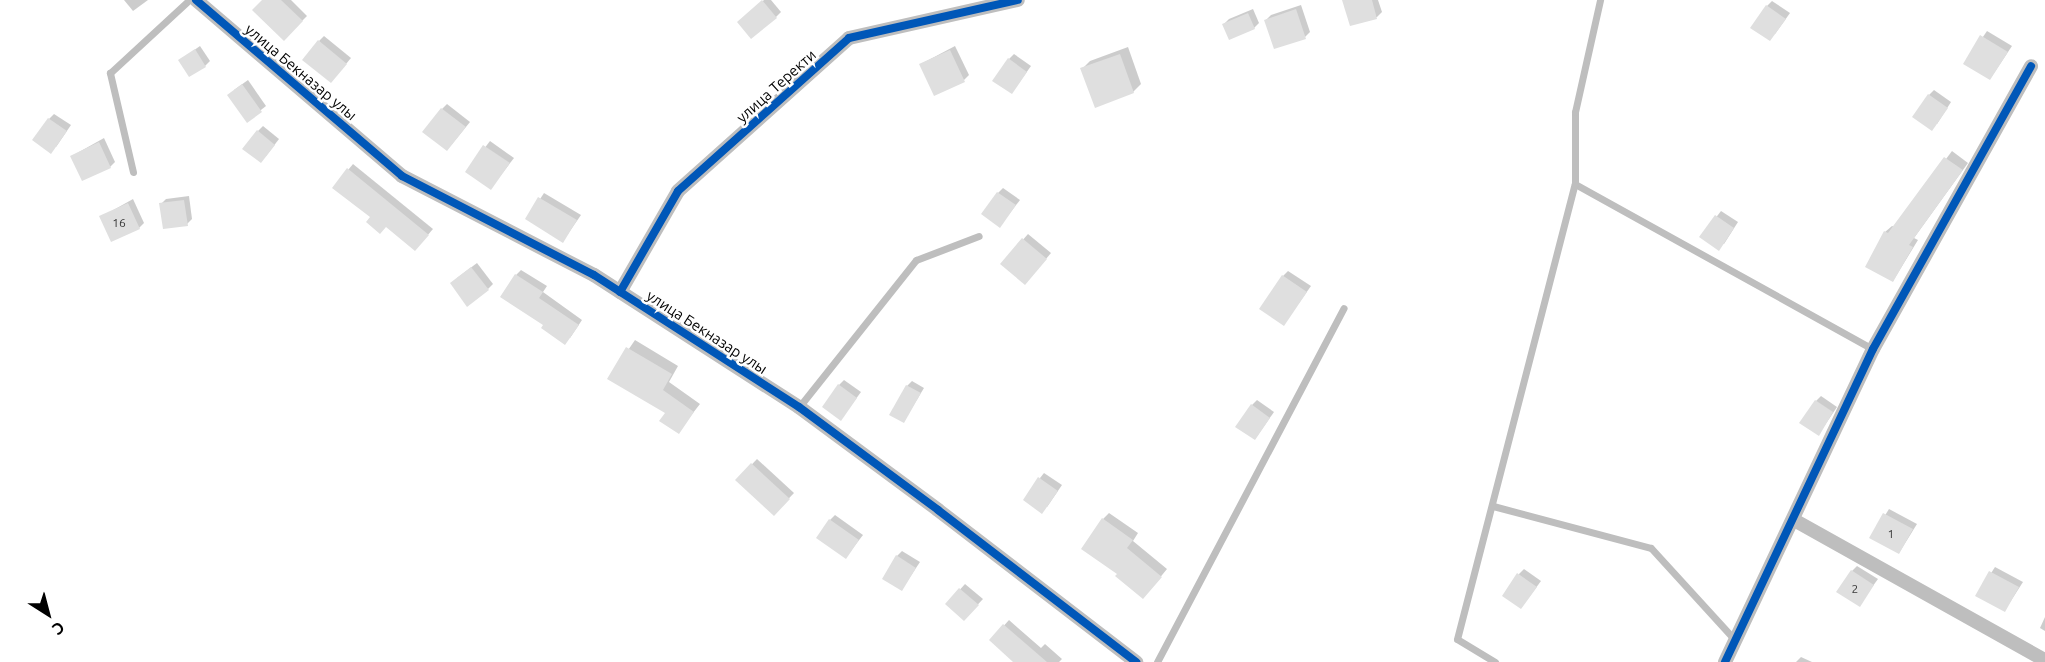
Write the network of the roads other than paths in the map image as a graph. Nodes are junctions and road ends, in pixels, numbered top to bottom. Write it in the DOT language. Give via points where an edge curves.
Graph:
graph roads {
  1 [pos="189,0"];
  2 [pos="196,0"];
  3 [pos="1018,0"];
  4 [pos="1600,0"];
  5 [pos="2031,66"];
  6 [pos="133,172"];
  7 [pos="1575,184"];
  8 [pos="979,236"];
  9 [pos="620,292"];
  10 [pos="1344,308"];
  11 [pos="1873,350"];
  12 [pos="799,407"];
  13 [pos="1493,506"];
  14 [pos="1794,520"];
  15 [pos="1735,640"];
  16 [pos="2045,660"];
  17 [pos="1136,662"];
  18 [pos="1157,662"];
  19 [pos="1495,662"];
  20 [pos="1725,662"];
  1 -- 6 [label="lane" via="110,73"];
  2 -- 9 [label="street, улица Бекназар улы" via="402,176"];
  3 -- 9 [label="street, улица Теректи" via="849,38 678,191"];
  4 -- 7 [label="lane" via="1575,112"];
  5 -- 11 [label="street"];
  7 -- 11 [label="lane"];
  7 -- 13 [label="lane"];
  8 -- 12 [label="lane" via="916,260"];
  9 -- 12 [label="street, улица Бекназар улы"];
  10 -- 18 [label="lane"];
  11 -- 14 [label="street"];
  12 -- 17 [label="street, улица Бекназар улы"];
  13 -- 15 [label="lane" via="1651,548"];
  13 -- 19 [label="lane" via="1457,639"];
  14 -- 15 [label="street"];
  14 -- 16 [label="street"];
  15 -- 20 [label="street"];
}
